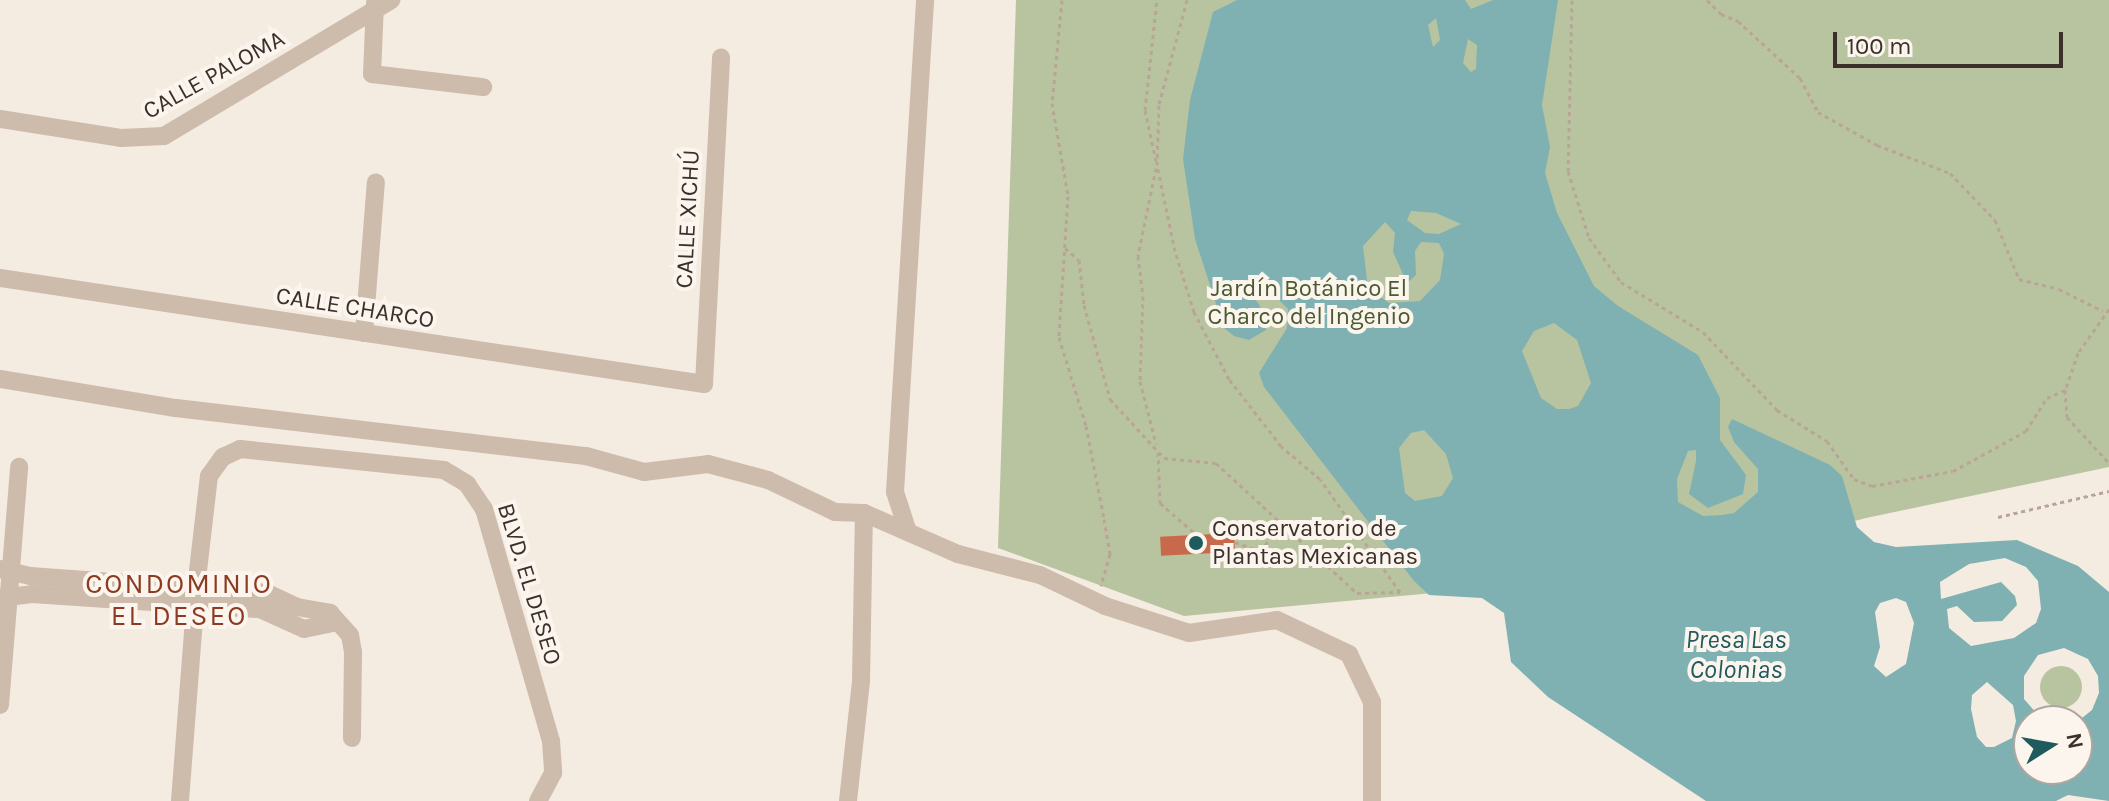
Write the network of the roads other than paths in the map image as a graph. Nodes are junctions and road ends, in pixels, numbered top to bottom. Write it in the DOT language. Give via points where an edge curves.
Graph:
graph roads {
  1 [pos="391,0"];
  2 [pos="925,0"];
  3 [pos="375,5"];
  4 [pos="721,57"];
  5 [pos="483,87"];
  6 [pos="0,119"];
  7 [pos="376,182"];
  8 [pos="0,278"];
  9 [pos="364,333"];
  10 [pos="0,379"];
  11 [pos="704,384"];
  12 [pos="19,467"];
  13 [pos="864,513"];
  14 [pos="908,532"];
  15 [pos="5,570"];
  16 [pos="196,596"];
  17 [pos="4,597"];
  18 [pos="0,705"];
  19 [pos="352,738"];
  20 [pos="180,801"];
  21 [pos="538,801"];
  22 [pos="848,801"];
  23 [pos="1372,801"];
  1 -- 3 [label="street, CALLE PALOMA"];
  2 -- 14 [label="street" via="895,492"];
  3 -- 5 [label="street" via="372,74"];
  3 -- 6 [label="street, CALLE PALOMA" via="164,136 133,139"];
  4 -- 11 [label="street, CALLE XICHÚ"];
  7 -- 9 [label="street"];
  8 -- 9 [label="street, CALLE CHARCO"];
  9 -- 11 [label="street, CALLE CHARCO"];
  10 -- 13 [label="street" via="176,408 586,456 644,472 708,464 768,480 835,512"];
  12 -- 15 [label="street"];
  13 -- 14 [label="street"];
  13 -- 22 [label="street" via="861,681"];
  14 -- 23 [label="street" via="958,554 1040,575 1105,606 1189,633 1277,620 1349,654 1372,702"];
  15 -- 16 [label="street"];
  15 -- 17 [label="street"];
  16 -- 17 [label="street"];
  16 -- 19 [label="street" via="267,593 297,607 330,613 350,635 353,652"];
  16 -- 20 [label="street"];
  16 -- 21 [label="street, BLVD. EL DESEO" via="209,476 223,457 240,449 444,470 467,484 484,509 551,741 553,773"];
  17 -- 18 [label="street"];
}
